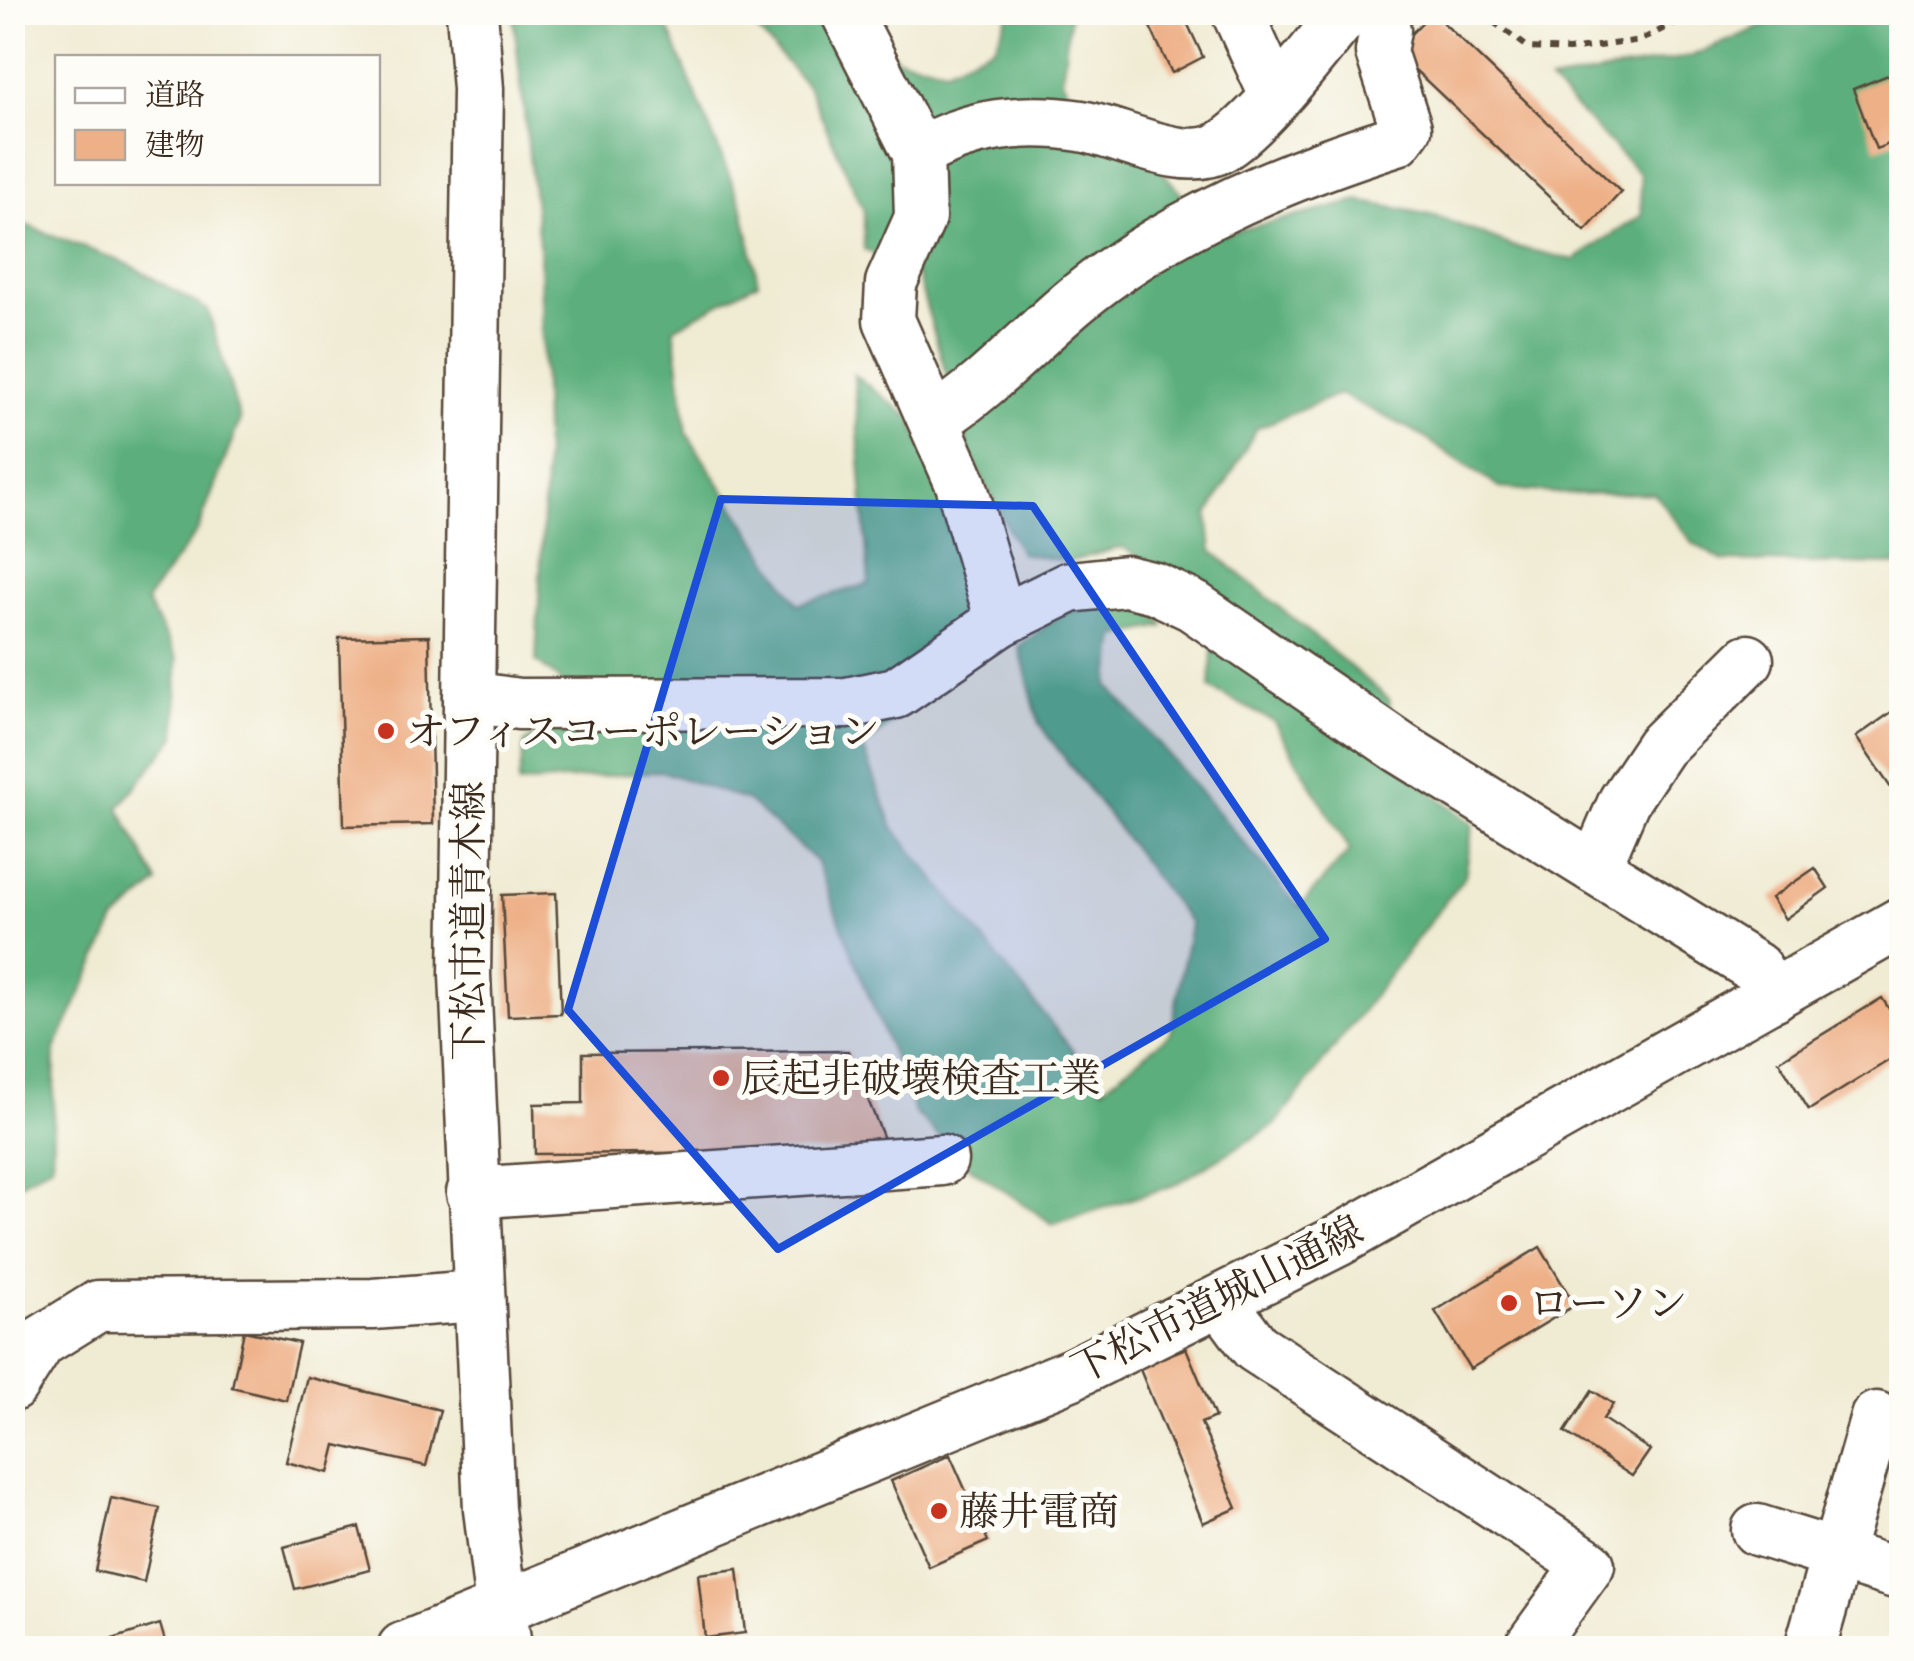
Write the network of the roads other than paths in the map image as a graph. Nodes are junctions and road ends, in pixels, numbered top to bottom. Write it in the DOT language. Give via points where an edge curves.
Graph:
graph roads {
  1 [pos="472,12"];
  2 [pos="846,12"];
  3 [pos="1237,12"];
  4 [pos="1346,12"];
  5 [pos="1376,12"];
  6 [pos="1276,95"];
  7 [pos="918,154"];
  8 [pos="936,419"];
  9 [pos="1001,621"];
  10 [pos="1748,660"];
  11 [pos="468,697"];
  12 [pos="1596,868"];
  13 [pos="1902,922"];
  14 [pos="1773,996"];
  15 [pos="942,1160"];
  16 [pos="472,1193"];
  17 [pos="476,1296"];
  18 [pos="1221,1301"];
  19 [pos="12,1386"];
  20 [pos="1876,1417"];
  21 [pos="1756,1530"];
  22 [pos="1837,1554"];
  23 [pos="1902,1575"];
  24 [pos="504,1629"];
  25 [pos="403,1648"];
  26 [pos="1529,1648"];
  27 [pos="1810,1648"];
  1 -- 11 [label="street, 下松市道青木線" via="478,108"];
  2 -- 7 [label="street"];
  3 -- 6 [label="street"];
  4 -- 6 [label="street"];
  5 -- 8 [label="street" via="1385,30 1381,52 1406,128 1397,140 1210,216 1132,258 1076,300 1006,368"];
  6 -- 7 [label="street" via="1222,147 1193,157 1081,126 1012,121 953,134"];
  7 -- 8 [label="street" via="920,218 891,284 888,320"];
  8 -- 9 [label="street"];
  9 -- 11 [label="street" via="896,693 847,703 519,704"];
  9 -- 12 [label="street" via="1070,587 1126,581 1155,588 1193,606 1399,747"];
  10 -- 12 [label="street" via="1660,747 1624,801"];
  11 -- 16 [label="street, 下松市道青木線" via="465,975"];
  12 -- 14 [label="street" via="1756,968"];
  13 -- 14 [label="street, 下松市道城山通線"];
  14 -- 18 [label="street, 下松市道城山通線"];
  15 -- 16 [label="street"];
  16 -- 17 [label="street, 下松市道青木線"];
  17 -- 19 [label="street" via="373,1304 98,1306 40,1342"];
  17 -- 24 [label="street, 下松市道青木線"];
  18 -- 24 [label="street, 下松市道城山通線"];
  18 -- 26 [label="street" via="1255,1348 1589,1564"];
  20 -- 22 [label="street"];
  21 -- 22 [label="street"];
  22 -- 23 [label="street"];
  22 -- 27 [label="street"];
  24 -- 25 [label="street, 下松市道城山通線"];
}
